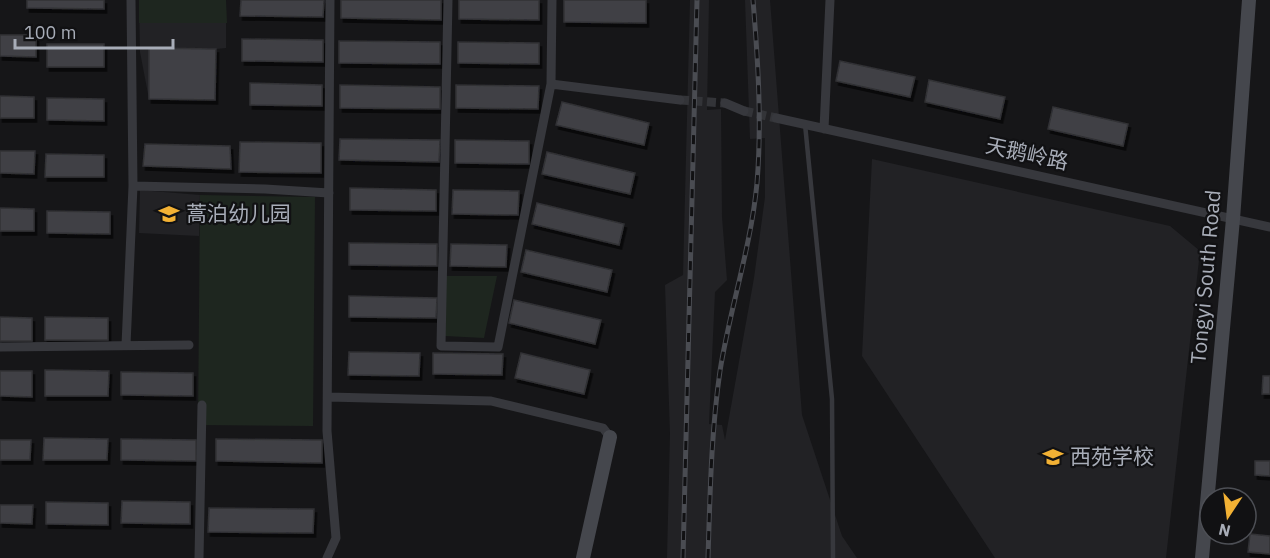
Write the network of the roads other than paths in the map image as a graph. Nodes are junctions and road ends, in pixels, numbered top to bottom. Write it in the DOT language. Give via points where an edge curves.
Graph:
graph roads {
  1 [pos="131,0"];
  2 [pos="330,0"];
  3 [pos="448,0"];
  4 [pos="552,0"];
  5 [pos="830,0"];
  6 [pos="1249,0"];
  7 [pos="551,84"];
  8 [pos="680,100"];
  9 [pos="725,104"];
  10 [pos="744,111"];
  11 [pos="776,118"];
  12 [pos="805,124"];
  13 [pos="824,129"];
  14 [pos="133,186"];
  15 [pos="329,193"];
  16 [pos="1233,219"];
  17 [pos="1270,227"];
  18 [pos="126,345"];
  19 [pos="189,345"];
  20 [pos="0,347"];
  21 [pos="328,397"];
  22 [pos="202,405"];
  23 [pos="610,437"];
  24 [pos="199,558"];
  25 [pos="327,558"];
  26 [pos="583,558"];
  27 [pos="833,558"];
  28 [pos="1202,558"];
  1 -- 14 [label="street"];
  2 -- 15 [label="street"];
  3 -- 7 [label="street" via="441,346 498,347"];
  4 -- 7 [label="street"];
  5 -- 13 [label="street"];
  6 -- 16 [label="street, Tongyi South Road"];
  7 -- 8 [label="street"];
  9 -- 10 [label="street"];
  11 -- 12 [label="street, 天鹅岭路"];
  12 -- 13 [label="street, 天鹅岭路"];
  12 -- 27 [label="lane" via="832,399"];
  13 -- 16 [label="street, 天鹅岭路"];
  14 -- 15 [label="street"];
  14 -- 18 [label="street"];
  15 -- 21 [label="street"];
  16 -- 17 [label="street, 天鹅岭路"];
  16 -- 28 [label="street, Tongyi South Road"];
  18 -- 19 [label="street"];
  18 -- 20 [label="street"];
  21 -- 23 [label="street" via="491,401 603,428"];
  21 -- 25 [label="street" via="336,538"];
  22 -- 24 [label="street"];
  23 -- 26 [label="street"];
}
